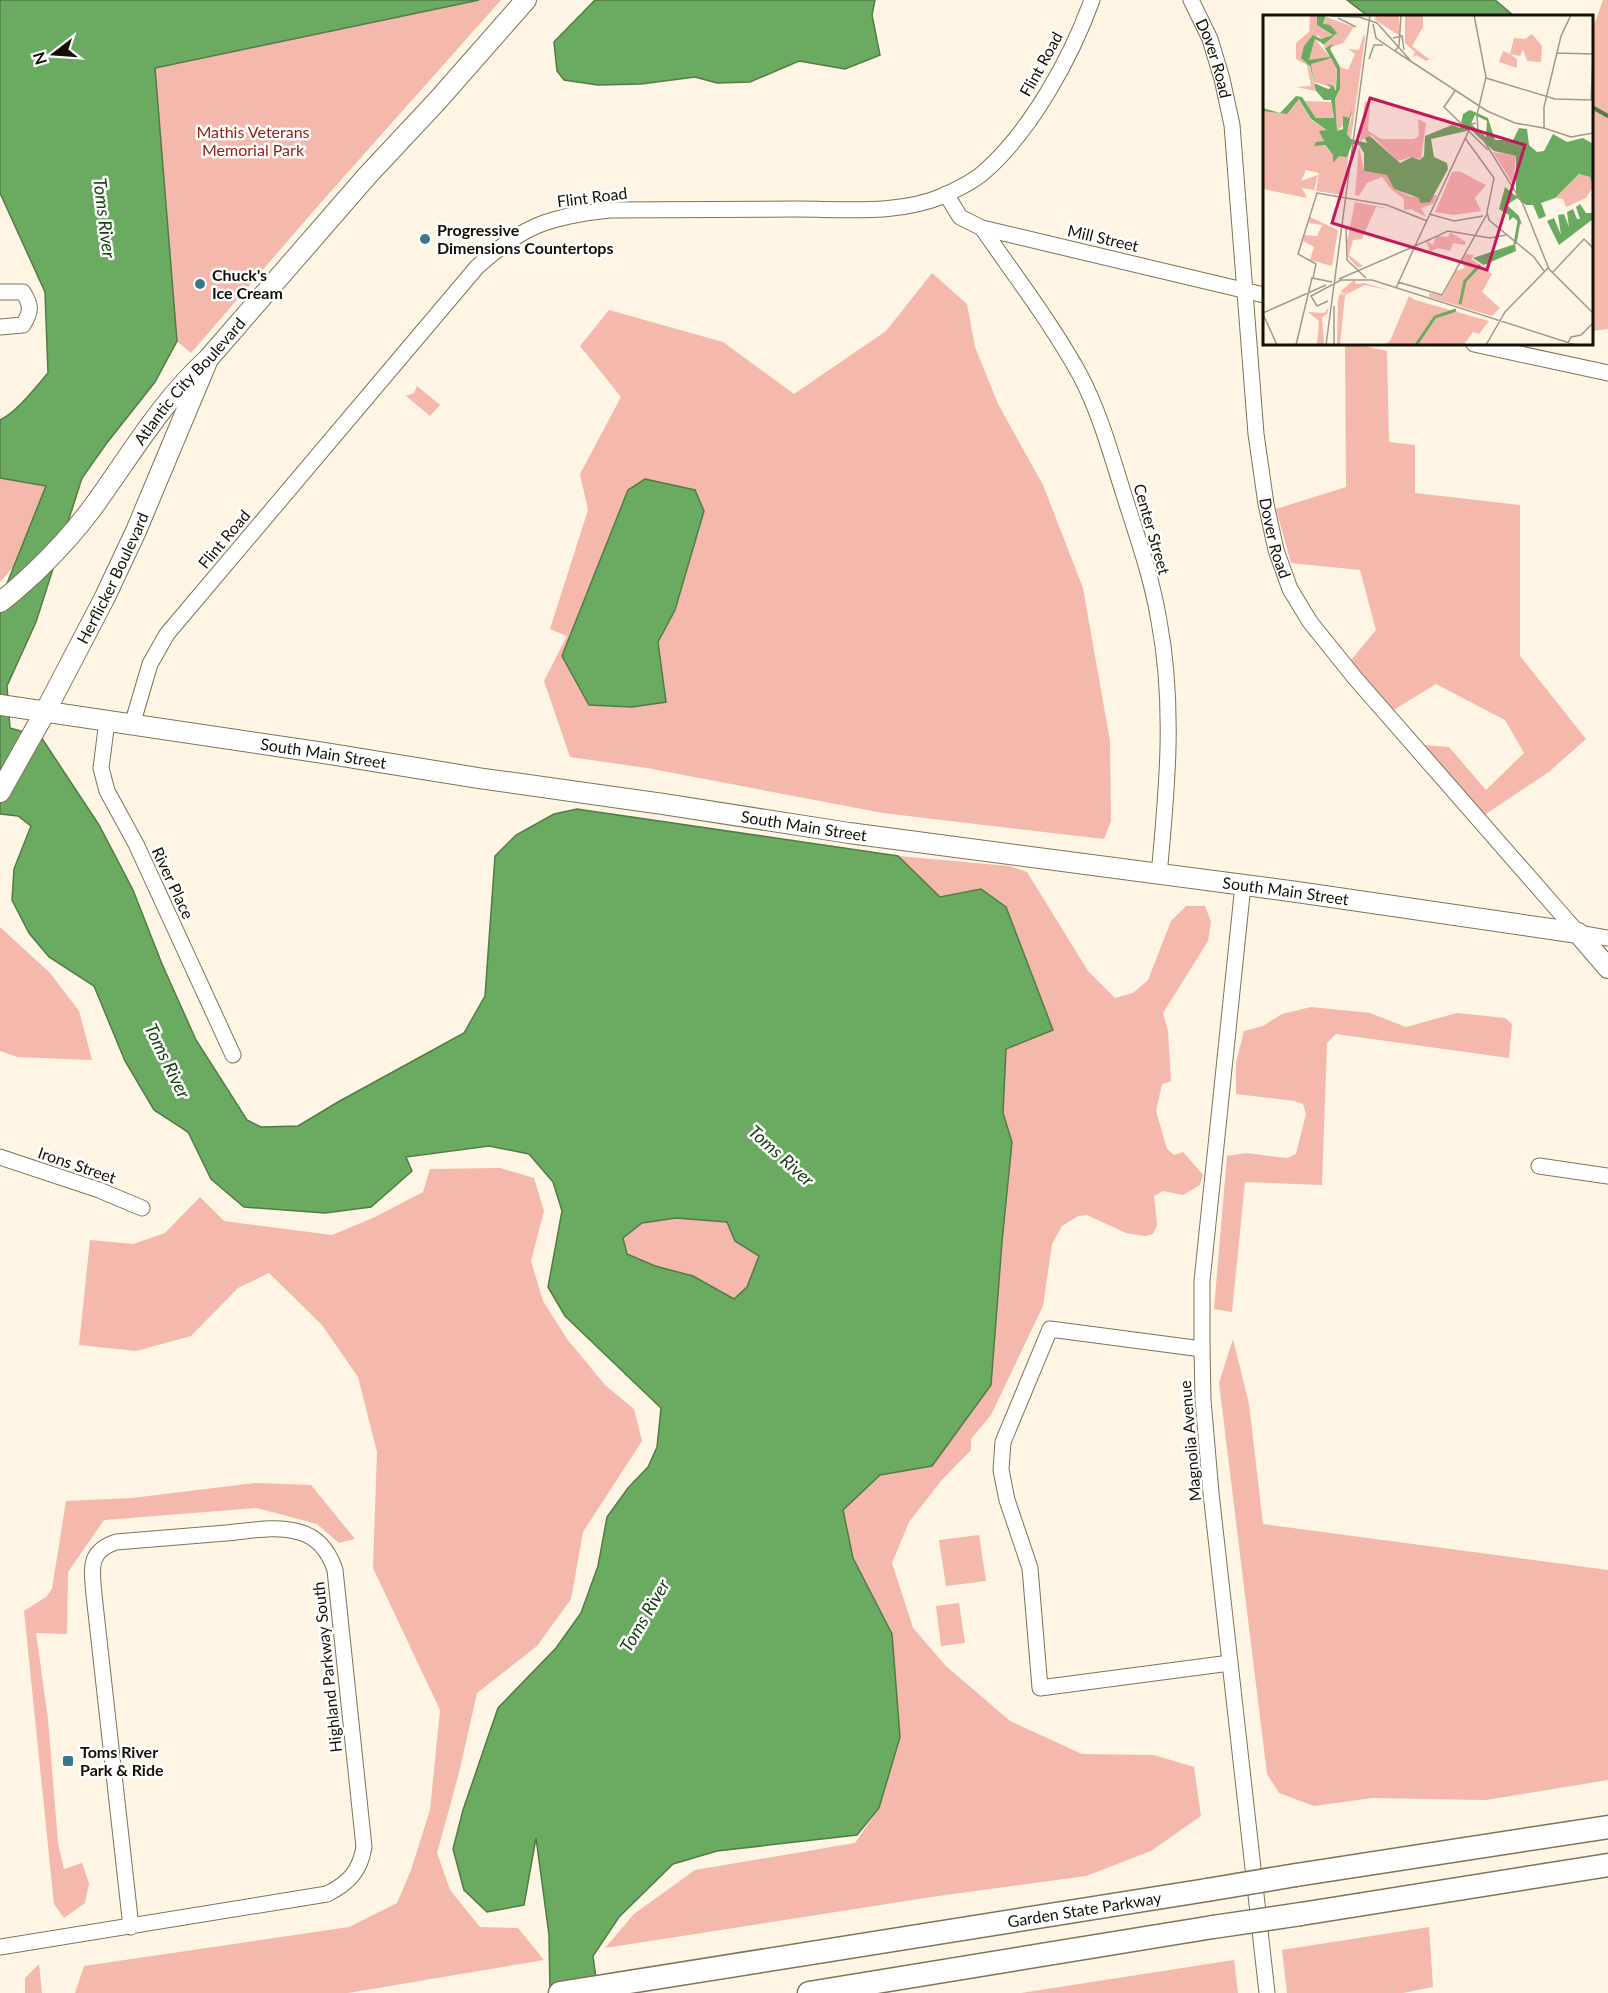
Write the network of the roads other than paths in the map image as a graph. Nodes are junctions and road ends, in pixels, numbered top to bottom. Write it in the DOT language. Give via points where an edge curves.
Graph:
graph roads {
  1 [pos="526,0"];
  2 [pos="1092,0"];
  3 [pos="1191,0"];
  4 [pos="946,194"];
  5 [pos="982,228"];
  6 [pos="1243,290"];
  7 [pos="0,292"];
  8 [pos="1263,295"];
  9 [pos="0,327"];
  10 [pos="1479,345"];
  11 [pos="208,359"];
  12 [pos="1608,373"];
  13 [pos="0,602"];
  14 [pos="0,705"];
  15 [pos="45,711"];
  16 [pos="107,721"];
  17 [pos="132,725"];
  18 [pos="0,792"];
  19 [pos="1160,875"];
  20 [pos="1243,885"];
  21 [pos="1578,933"];
  22 [pos="1608,938"];
  23 [pos="1608,968"];
  24 [pos="233,1055"];
  25 [pos="0,1157"];
  26 [pos="1539,1166"];
  27 [pos="1608,1176"];
  28 [pos="142,1208"];
  29 [pos="1202,1349"];
  30 [pos="1230,1663"];
  31 [pos="1608,1813"];
  32 [pos="1608,1827"];
  33 [pos="1541,1836"];
  34 [pos="1608,1865"];
  35 [pos="130,1927"];
  36 [pos="0,1947"];
  37 [pos="560,1993"];
  38 [pos="809,1993"];
  39 [pos="1267,1993"];
  1 -- 11 [label="main road, Atlantic City Boulevard" via="366,176"];
  2 -- 4 [label="street, Flint Road" via="1073,45 1009,146 983,173"];
  3 -- 6 [label="street, Dover Road" via="1210,39 1232,125"];
  4 -- 5 [label="street, Mill Street" via="960,217"];
  4 -- 17 [label="street, Flint Road" via="922,202 873,208 589,212 546,221 502,244 477,267 168,634 150,664"];
  5 -- 6 [label="street, Mill Street"];
  5 -- 19 [label="street, Center Street" via="1081,377 1103,429 1143,556 1159,620 1167,675 1167,795"];
  6 -- 8 [label="street, Mill Street"];
  6 -- 21 [label="street, Dover Road" via="1266,504 1275,550 1290,589 1310,622 1355,678"];
  7 -- 9 [label="street" via="23,292 30,302 30,313 22,325"];
  10 -- 12 [label="street"];
  11 -- 13 [label="main road, Atlantic City Boulevard" via="144,431 73,532"];
  11 -- 15 [label="main road, Herflicker Boulevard" via="132,540"];
  14 -- 15 [label="main road, South Main Street"];
  15 -- 16 [label="main road, South Main Street"];
  15 -- 18 [label="main road, Herflicker Boulevard"];
  16 -- 17 [label="main road, South Main Street"];
  16 -- 24 [label="street, River Place" via="101,768 107,791 136,844"];
  17 -- 19 [label="main road, South Main Street" via="849,833"];
  19 -- 20 [label="main road, South Main Street"];
  20 -- 21 [label="main road, South Main Street"];
  20 -- 29 [label="street, Magnolia Avenue" via="1202,1281"];
  21 -- 22 [label="street, South Main Street"];
  21 -- 23 [label="main road, Dover Road"];
  25 -- 28 [label="street, Irons Street"];
  26 -- 27 [label="street"];
  29 -- 30 [label="street, Magnolia Avenue" via="1205,1424"];
  29 -- 30 [label="street" via="1050,1329 1003,1442 1001,1470 1030,1568 1040,1688"];
  30 -- 39 [label="street, Magnolia Avenue"];
  31 -- 33 [label="highway" via="1581,1819"];
  32 -- 33 [label="highway, Garden State Parkway"];
  33 -- 37 [label="highway, Garden State Parkway, bridge"];
  34 -- 38 [label="highway, bridge"];
  35 -- 35 [label="street, Highland Parkway South" via="327,1894 350,1880 359,1868 364,1847 335,1570 331,1557 317,1541 299,1532 270,1529 116,1542 96,1555 92,1568 94,1595"];
  35 -- 36 [label="street, Highland Parkway South"];
}
